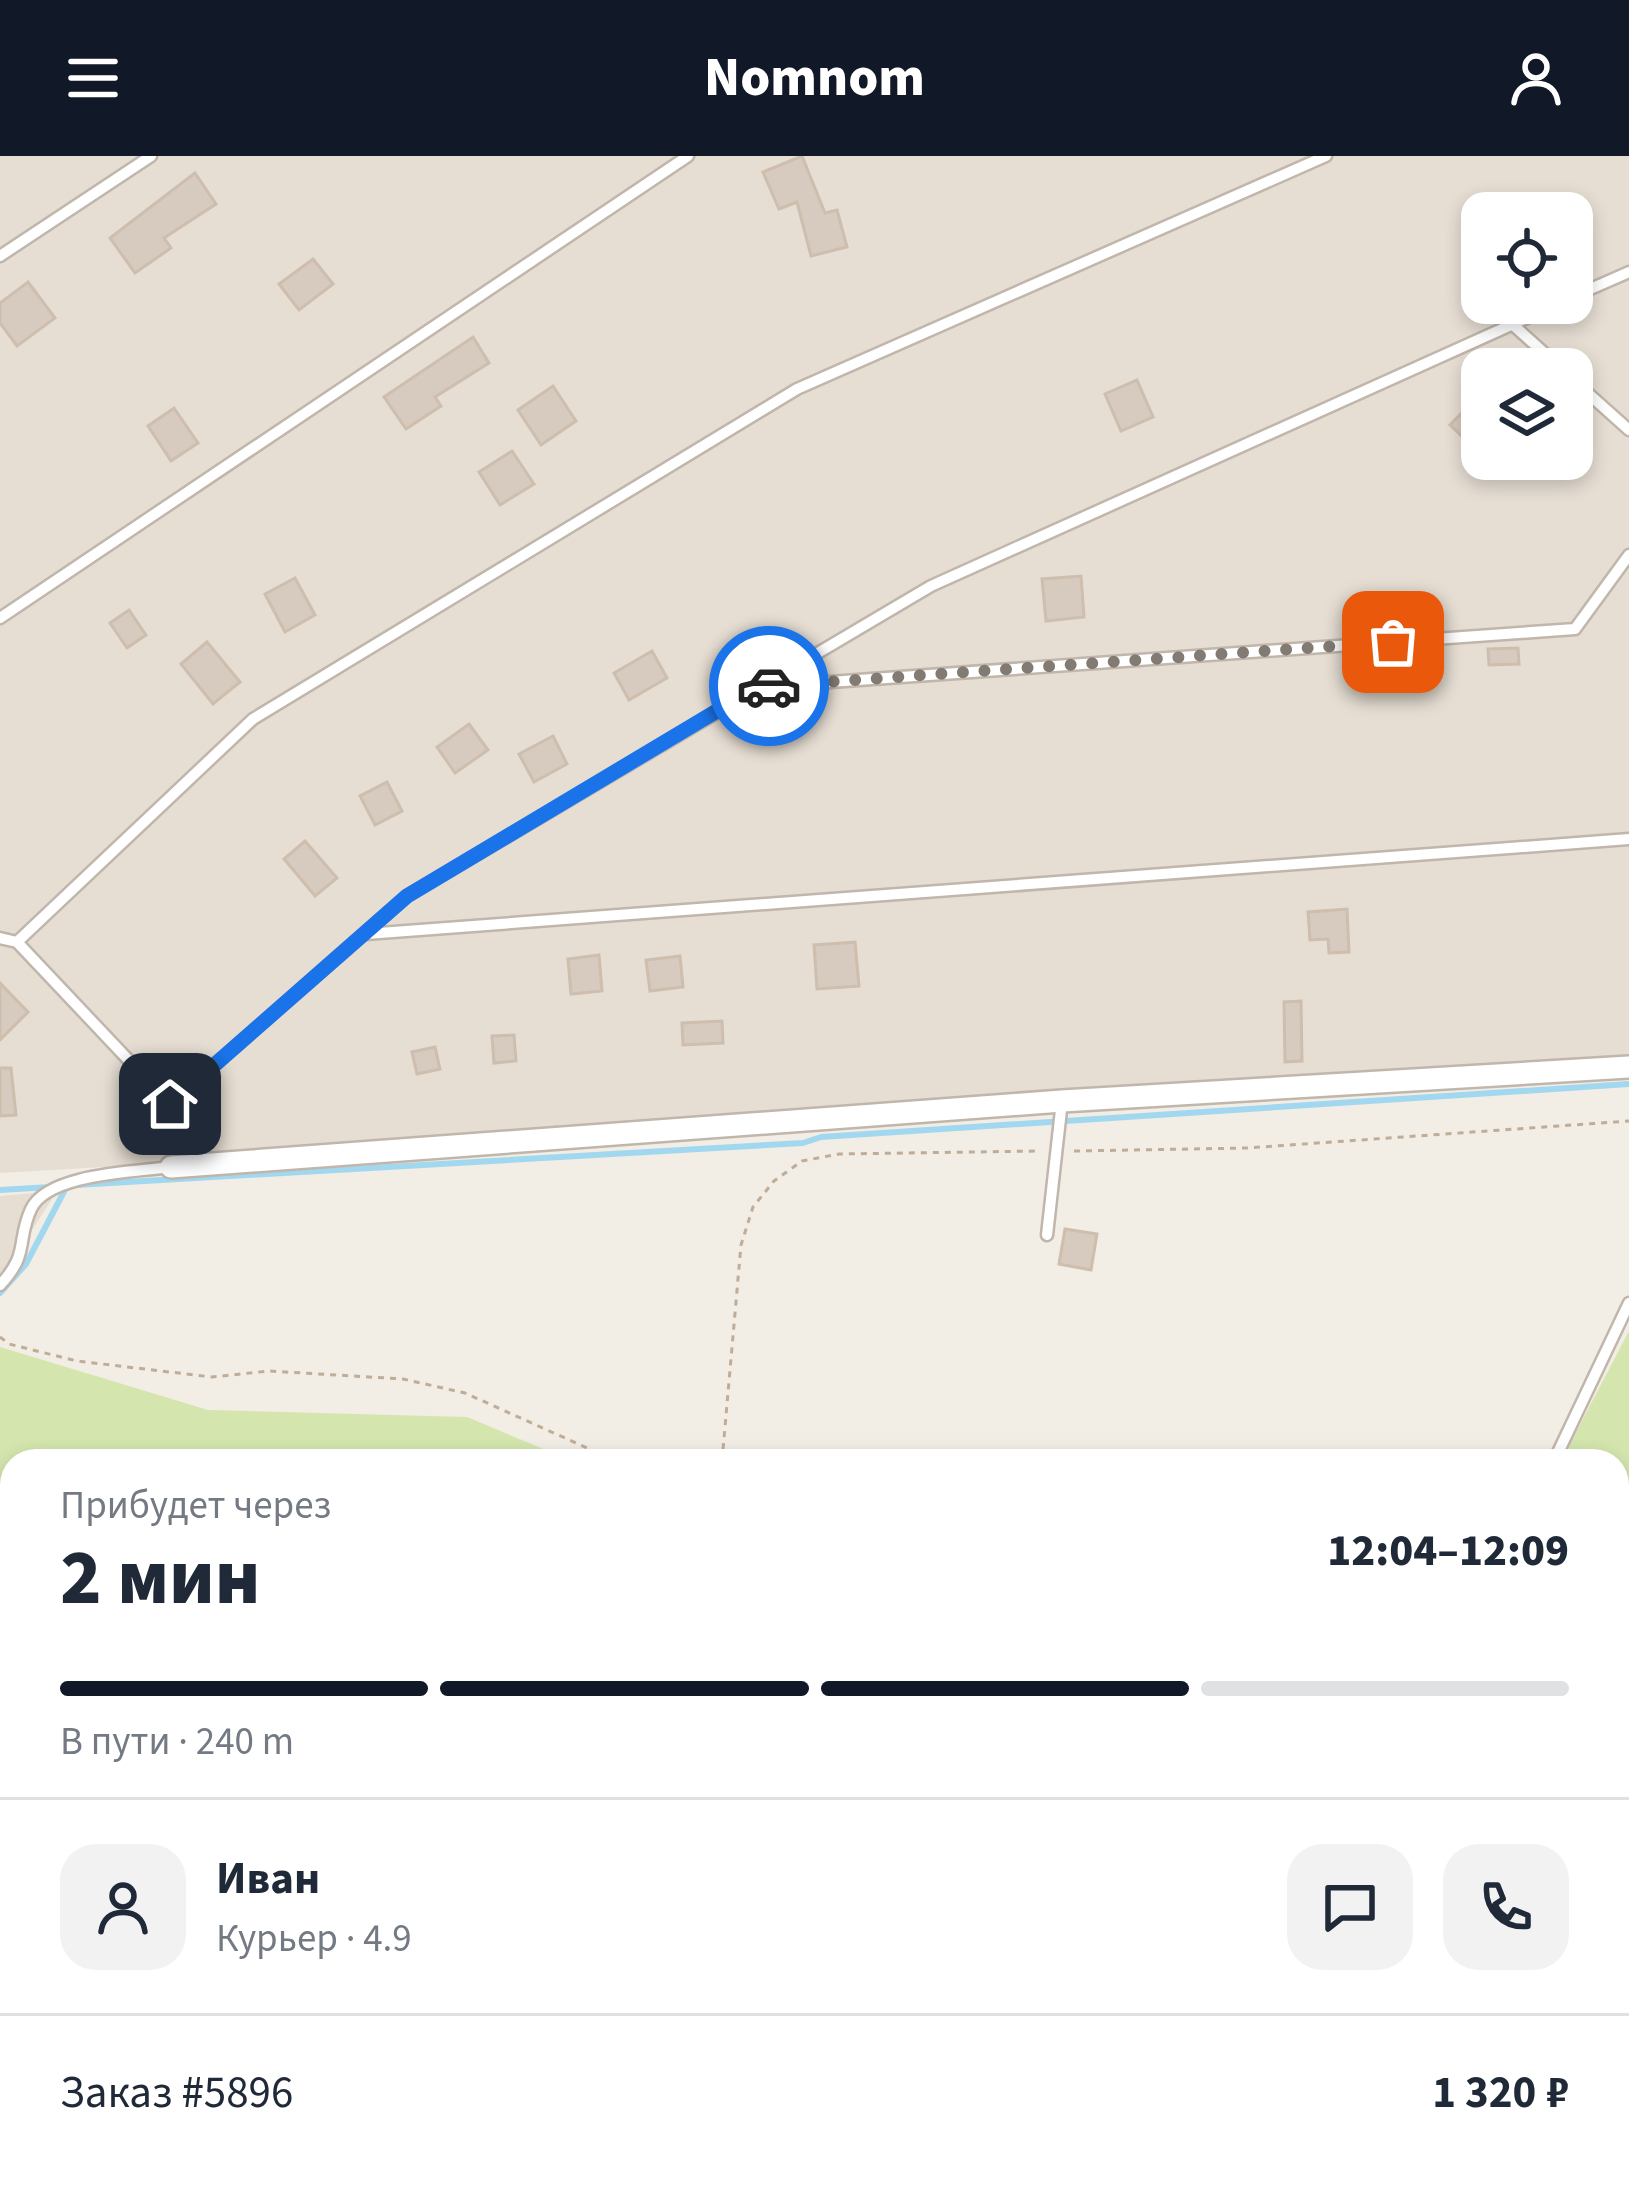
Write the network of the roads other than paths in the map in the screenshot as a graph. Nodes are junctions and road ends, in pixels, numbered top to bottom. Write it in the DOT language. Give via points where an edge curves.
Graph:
graph roads {
  1 [pos="151,156"];
  2 [pos="688,156"];
  3 [pos="1326,156"];
  4 [pos="0,256"];
  5 [pos="1629,272"];
  6 [pos="1593,288"];
  7 [pos="1512,324"];
  8 [pos="1539,348"];
  9 [pos="1593,398"];
  10 [pos="1629,430"];
  11 [pos="1629,555"];
  12 [pos="0,618"];
  13 [pos="757,687"];
  14 [pos="1629,839"];
  15 [pos="363,934"];
  16 [pos="0,938"];
  17 [pos="17,942"];
  18 [pos="1629,1067"];
  19 [pos="1062,1101"];
  20 [pos="172,1167"];
  21 [pos="1047,1235"];
  22 [pos="0,1285"];
  23 [pos="1629,1303"];
  24 [pos="1560,1449"];
  1 -- 4 [label="lane"];
  2 -- 12 [label="lane"];
  3 -- 17 [label="lane" via="797,389 253,719"];
  5 -- 6 [label="lane"];
  7 -- 8 [label="lane"];
  7 -- 13 [label="lane" via="931,586"];
  9 -- 10 [label="lane"];
  11 -- 13 [label="lane" via="1575,629"];
  13 -- 15 [label="lane" via="407,896"];
  14 -- 15 [label="lane"];
  15 -- 17 [label="lane" via="170,1104"];
  16 -- 17 [label="lane"];
  18 -- 19 [label="street"];
  19 -- 20 [label="street"];
  19 -- 21 [label="lane"];
  20 -- 22 [label="lane" via="73,1180 38,1199 19,1263"];
  23 -- 24 [label="lane"];
}
